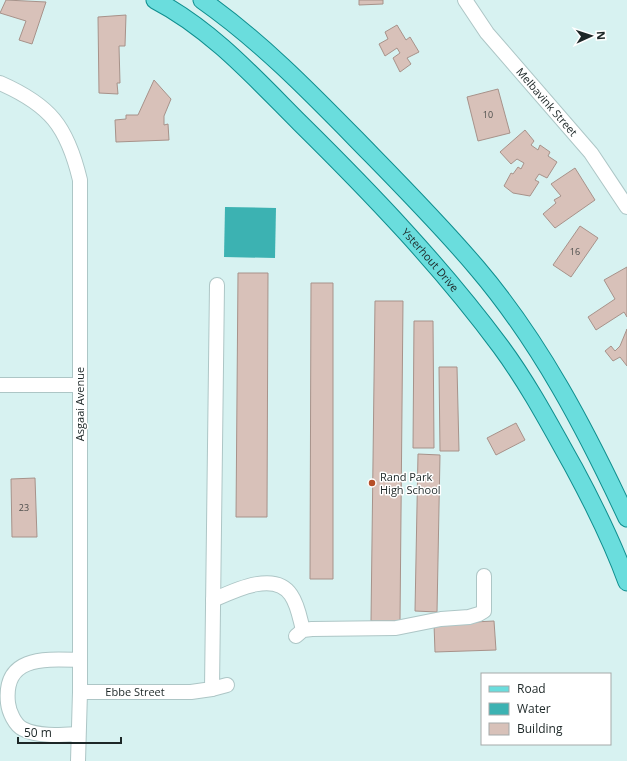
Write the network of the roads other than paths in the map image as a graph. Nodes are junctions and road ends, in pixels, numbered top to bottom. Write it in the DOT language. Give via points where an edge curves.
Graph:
graph roads {
  1 [pos="155,0"];
  2 [pos="202,0"];
  3 [pos="465,0"];
  4 [pos="0,83"];
  5 [pos="627,207"];
  6 [pos="217,285"];
  7 [pos="0,385"];
  8 [pos="80,385"];
  9 [pos="627,518"];
  10 [pos="484,576"];
  11 [pos="627,582"];
  12 [pos="213,600"];
  13 [pos="80,660"];
  14 [pos="227,685"];
  15 [pos="212,689"];
  16 [pos="80,692"];
  17 [pos="78,734"];
  18 [pos="78,761"];
  1 -- 11 [label="main road, Ysterhout Drive" via="180,14 234,58 328,150 406,232 459,294 501,348 551,426 606,527"];
  2 -- 9 [label="main road" via="254,40 325,108 478,268 524,330 571,405"];
  3 -- 5 [label="street, Melbavink Street" via="487,33 590,153"];
  4 -- 8 [label="street, Asgaai Avenue" via="45,108 57,122 74,156 80,180 81,205"];
  6 -- 12 [label="street"];
  7 -- 8 [label="street"];
  8 -- 13 [label="street, Asgaai Avenue"];
  10 -- 12 [label="street" via="484,611 480,614 469,618 410,624 396,628 321,628 299,633 297,607 291,594 277,585 251,585"];
  12 -- 15 [label="street"];
  13 -- 16 [label="street, Asgaai Avenue"];
  13 -- 17 [label="street" via="43,659 29,663 18,669 10,680 8,695 9,709 23,729 54,735"];
  14 -- 15 [label="street, Ebbe Street"];
  15 -- 16 [label="street, Ebbe Street" via="191,692"];
  16 -- 17 [label="street, Asgaai Avenue"];
  17 -- 18 [label="street, Asgaai Avenue"];
}
